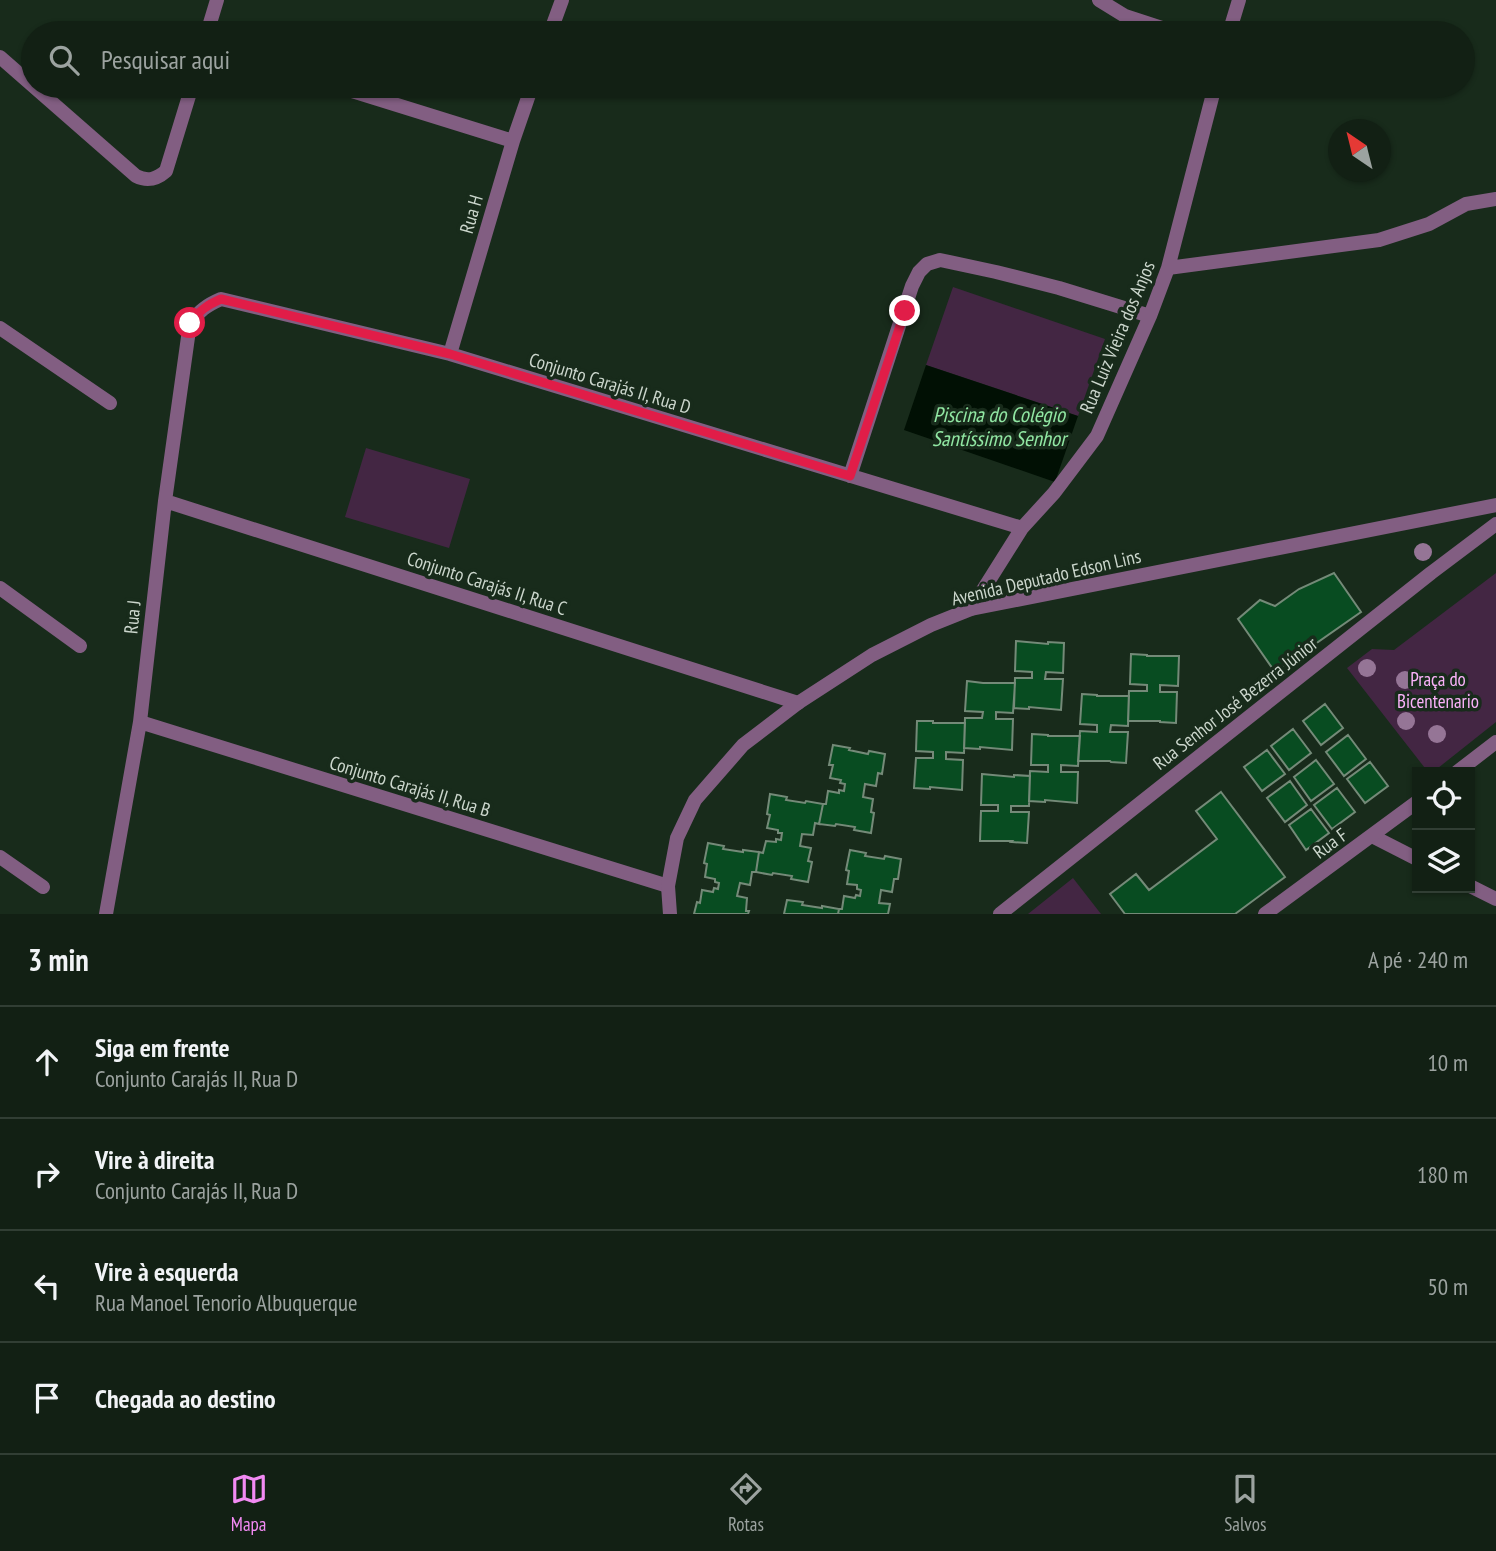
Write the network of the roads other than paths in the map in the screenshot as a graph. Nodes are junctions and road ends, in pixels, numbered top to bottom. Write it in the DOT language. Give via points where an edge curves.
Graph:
graph roads {
  1 [pos="218,0"];
  2 [pos="562,0"];
  3 [pos="1099,0"];
  4 [pos="1239,0"];
  5 [pos="211,21"];
  6 [pos="554,21"];
  7 [pos="1140,21"];
  8 [pos="1233,21"];
  9 [pos="0,57"];
  10 [pos="21,75"];
  11 [pos="47,98"];
  12 [pos="187,98"];
  13 [pos="375,98"];
  14 [pos="528,98"];
  15 [pos="1212,98"];
  16 [pos="513,141"];
  17 [pos="1496,200"];
  18 [pos="1168,268"];
  19 [pos="1150,316"];
  20 [pos="190,323"];
  21 [pos="0,328"];
  22 [pos="450,354"];
  23 [pos="110,403"];
  24 [pos="850,476"];
  25 [pos="165,501"];
  26 [pos="1496,505"];
  27 [pos="1496,524"];
  28 [pos="1022,528"];
  29 [pos="0,588"];
  30 [pos="971,609"];
  31 [pos="80,646"];
  32 [pos="798,703"];
  33 [pos="140,722"];
  34 [pos="1496,742"];
  35 [pos="1464,767"];
  36 [pos="1412,806"];
  37 [pos="1372,836"];
  38 [pos="1412,856"];
  39 [pos="0,857"];
  40 [pos="668,886"];
  41 [pos="43,887"];
  42 [pos="1475,888"];
  43 [pos="1496,899"];
  44 [pos="106,914"];
  45 [pos="670,914"];
  46 [pos="1000,914"];
  47 [pos="1265,914"];
  1 -- 5 [label="street"];
  2 -- 6 [label="street"];
  3 -- 7 [label="street"];
  4 -- 8 [label="street"];
  9 -- 10 [label="street"];
  11 -- 12 [label="street" via="142,179 155,179 166,171"];
  13 -- 16 [label="street"];
  14 -- 16 [label="street, Rua H"];
  15 -- 18 [label="street, Rua Luiz Vieira dos Anjos"];
  16 -- 22 [label="street, Rua H"];
  17 -- 18 [label="street" via="1466,204 1429,224 1379,240"];
  18 -- 19 [label="street, Rua Luiz Vieira dos Anjos"];
  19 -- 24 [label="street" via="996,272 940,260 927,264 912,286"];
  19 -- 28 [label="street, Rua Luiz Vieira dos Anjos" via="1097,436"];
  20 -- 22 [label="street, Conjunto Carajás II, Rua D" via="221,299"];
  20 -- 25 [label="street, Rua J"];
  21 -- 23 [label="street"];
  22 -- 24 [label="street, Conjunto Carajás II, Rua D"];
  24 -- 28 [label="street, Conjunto Carajás II, Rua D"];
  25 -- 32 [label="street, Conjunto Carajás II, Rua C"];
  25 -- 33 [label="street, Rua J"];
  26 -- 30 [label="street, Avenida Deputado Edson Lins"];
  27 -- 46 [label="street, Rua Senhor José Bezerra Júnior"];
  28 -- 30 [label="street, Rua Luiz Vieira dos Anjos"];
  29 -- 31 [label="street"];
  30 -- 32 [label="street, Avenida Deputado Edson Lins" via="872,655"];
  32 -- 40 [label="street, Avenida Deputado Edson Lins" via="743,745 695,800 677,838"];
  33 -- 40 [label="street, Conjunto Carajás II, Rua B"];
  33 -- 44 [label="street, Rua J"];
  34 -- 35 [label="street"];
  36 -- 37 [label="street, Rua F"];
  37 -- 38 [label="street"];
  37 -- 47 [label="street, Rua F"];
  39 -- 41 [label="street"];
  40 -- 45 [label="street, Avenida Deputado Edson Lins"];
  42 -- 43 [label="street"];
}
